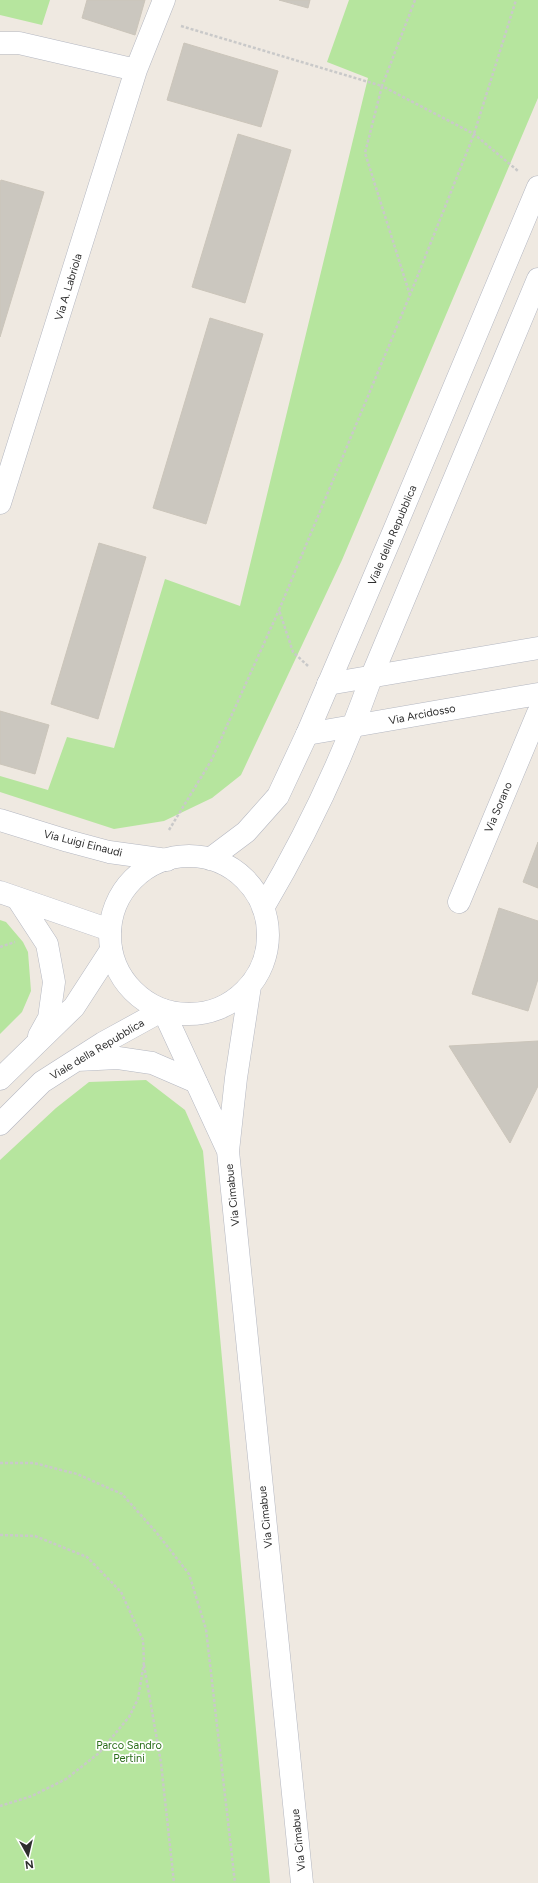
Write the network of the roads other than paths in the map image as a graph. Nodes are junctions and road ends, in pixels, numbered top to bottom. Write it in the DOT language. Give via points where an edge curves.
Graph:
graph roads {
  1 [pos="161,9"];
  2 [pos="0,43"];
  3 [pos="136,70"];
  4 [pos="538,187"];
  5 [pos="538,279"];
  6 [pos="0,503"];
  7 [pos="538,648"];
  8 [pos="371,678"];
  9 [pos="328,684"];
  10 [pos="538,694"];
  11 [pos="538,713"];
  12 [pos="354,727"];
  13 [pos="307,734"];
  14 [pos="0,820"];
  15 [pos="210,859"];
  16 [pos="168,860"];
  17 [pos="9,895"];
  18 [pos="459,902"];
  19 [pos="263,908"];
  20 [pos="110,940"];
  21 [pos="250,986"];
  22 [pos="163,1010"];
  23 [pos="32,1050"];
  24 [pos="76,1060"];
  25 [pos="0,1079"];
  26 [pos="196,1082"];
  27 [pos="0,1124"];
  28 [pos="228,1152"];
  29 [pos="302,1883"];
  1 -- 3 [label="main road, Via A. Labriola"];
  2 -- 3 [label="main road" via="19,43"];
  3 -- 6 [label="main road, Via A. Labriola"];
  4 -- 9 [label="main road, Viale della Repubblica"];
  5 -- 8 [label="main road"];
  7 -- 8 [label="main road"];
  8 -- 9 [label="main road"];
  8 -- 12 [label="main road"];
  9 -- 13 [label="main road, Viale della Repubblica"];
  10 -- 12 [label="main road, Via Arcidosso"];
  11 -- 18 [label="main road, Via Sorano"];
  12 -- 13 [label="main road, Via Arcidosso"];
  12 -- 19 [label="main road" via="294,854"];
  13 -- 15 [label="main road, Viale della Repubblica" via="278,796 246,832"];
  14 -- 16 [label="main road, Via Luigi Einaudi" via="109,852"];
  15 -- 16 [label="main road, Viale della Repubblica" via="179,857"];
  15 -- 19 [label="main road, Viale della Repubblica" via="228,867 245,880 256,892"];
  16 -- 20 [label="main road, Viale della Repubblica" via="134,878 121,894 113,913"];
  17 -- 20 [label="main road"];
  17 -- 23 [label="main road" via="47,944 54,982 49,1018"];
  19 -- 21 [label="main road, Viale della Repubblica" via="268,942 263,963"];
  20 -- 22 [label="main road, Viale della Repubblica" via="120,974 132,991 147,1003"];
  20 -- 23 [label="main road, Viale della Repubblica" via="74,1007"];
  21 -- 22 [label="main road, Viale della Repubblica" via="233,1001 218,1009 199,1014"];
  21 -- 28 [label="main road, Via Cimabue"];
  22 -- 24 [label="main road, Viale della Repubblica"];
  22 -- 26 [label="main road, Via Cimabue"];
  23 -- 25 [label="main road, Viale della Repubblica"];
  24 -- 26 [label="main road" via="118,1058 152,1063"];
  24 -- 27 [label="main road, Viale della Repubblica" via="42,1082"];
  26 -- 28 [label="main road, Via Cimabue"];
  28 -- 29 [label="main road, Via Cimabue"];
}
